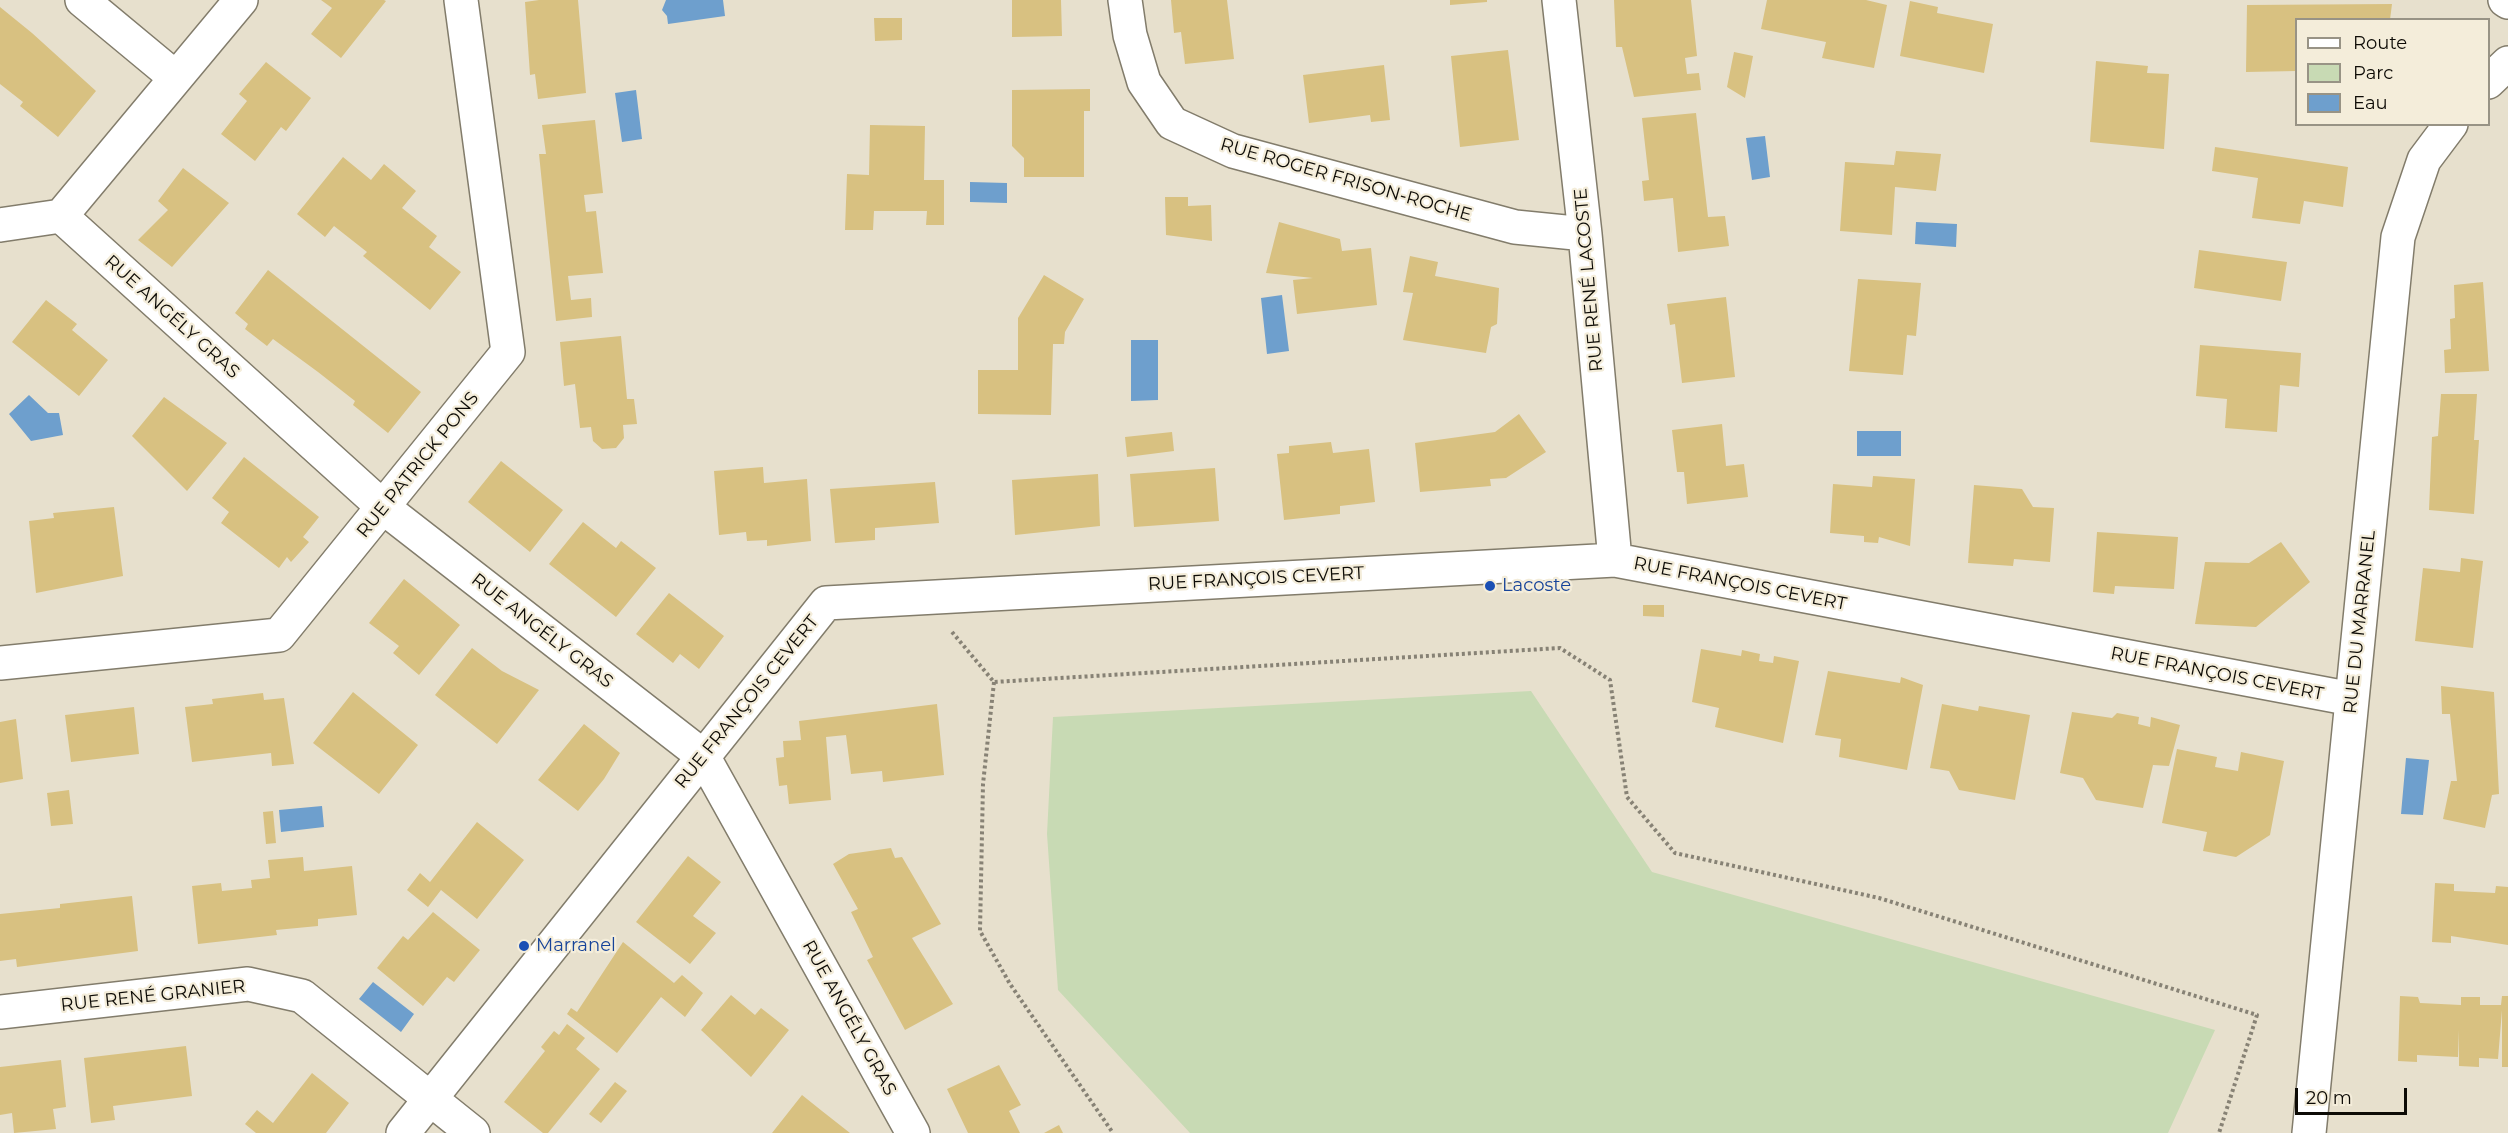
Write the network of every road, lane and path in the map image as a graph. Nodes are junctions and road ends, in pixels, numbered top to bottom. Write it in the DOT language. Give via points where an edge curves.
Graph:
graph roads {
  1 [pos="82,0"];
  2 [pos="241,0"];
  3 [pos="461,0"];
  4 [pos="1125,0"];
  5 [pos="1559,0"];
  6 [pos="2508,63"];
  7 [pos="176,78"];
  8 [pos="2490,80"];
  9 [pos="2450,126"];
  10 [pos="61,216"];
  11 [pos="0,225"];
  12 [pos="1585,234"];
  13 [pos="384,508"];
  14 [pos="1614,560"];
  15 [pos="923,597"];
  16 [pos="0,663"];
  17 [pos="994,682"];
  18 [pos="2352,699"];
  19 [pos="703,756"];
  20 [pos="0,1012"];
  21 [pos="431,1098"];
  22 [pos="403,1133"];
  23 [pos="473,1133"];
  24 [pos="913,1133"];
  25 [pos="1113,1133"];
  26 [pos="2219,1133"];
  27 [pos="2308,1133"];
  1 -- 7 [label="street"];
  2 -- 7 [label="street"];
  3 -- 13 [label="street, RUE PATRICK PONS" via="508,352"];
  4 -- 12 [label="street, RUE ROGER FRISON-ROCHE" via="1130,35 1144,82 1172,123 1233,152 1515,227"];
  5 -- 12 [label="street, RUE RENÉ LACOSTE"];
  6 -- 8 [label="street"];
  7 -- 10 [label="street"];
  9 -- 18 [label="street, RUE DU MARRANEL" via="2424,160 2398,237"];
  10 -- 11 [label="street"];
  10 -- 13 [label="street, RUE ANGÉLY GRAS"];
  12 -- 14 [label="street, RUE RENÉ LACOSTE"];
  13 -- 16 [label="street, RUE PATRICK PONS" via="279,635"];
  13 -- 19 [label="street, RUE ANGÉLY GRAS"];
  14 -- 15 [label="street, RUE FRANÇOIS CEVERT"];
  14 -- 18 [label="street, RUE FRANÇOIS CEVERT"];
  15 -- 17 [label="path"];
  15 -- 19 [label="street, RUE FRANÇOIS CEVERT" via="826,603"];
  17 -- 25 [label="path" via="983,784 980,931 1010,984"];
  17 -- 26 [label="path" via="1560,648 1610,680 1627,797 1675,853 1879,898 2257,1015"];
  18 -- 27 [label="street, RUE DU MARRANEL"];
  19 -- 21 [label="street, RUE FRANÇOIS CEVERT"];
  19 -- 24 [label="street, RUE ANGÉLY GRAS"];
  20 -- 21 [label="street, RUE RENÉ GRANIER" via="248,984 302,996"];
  21 -- 22 [label="street, RUE FRANÇOIS CEVERT"];
  21 -- 23 [label="street, RUE RENÉ GRANIER"];
}
